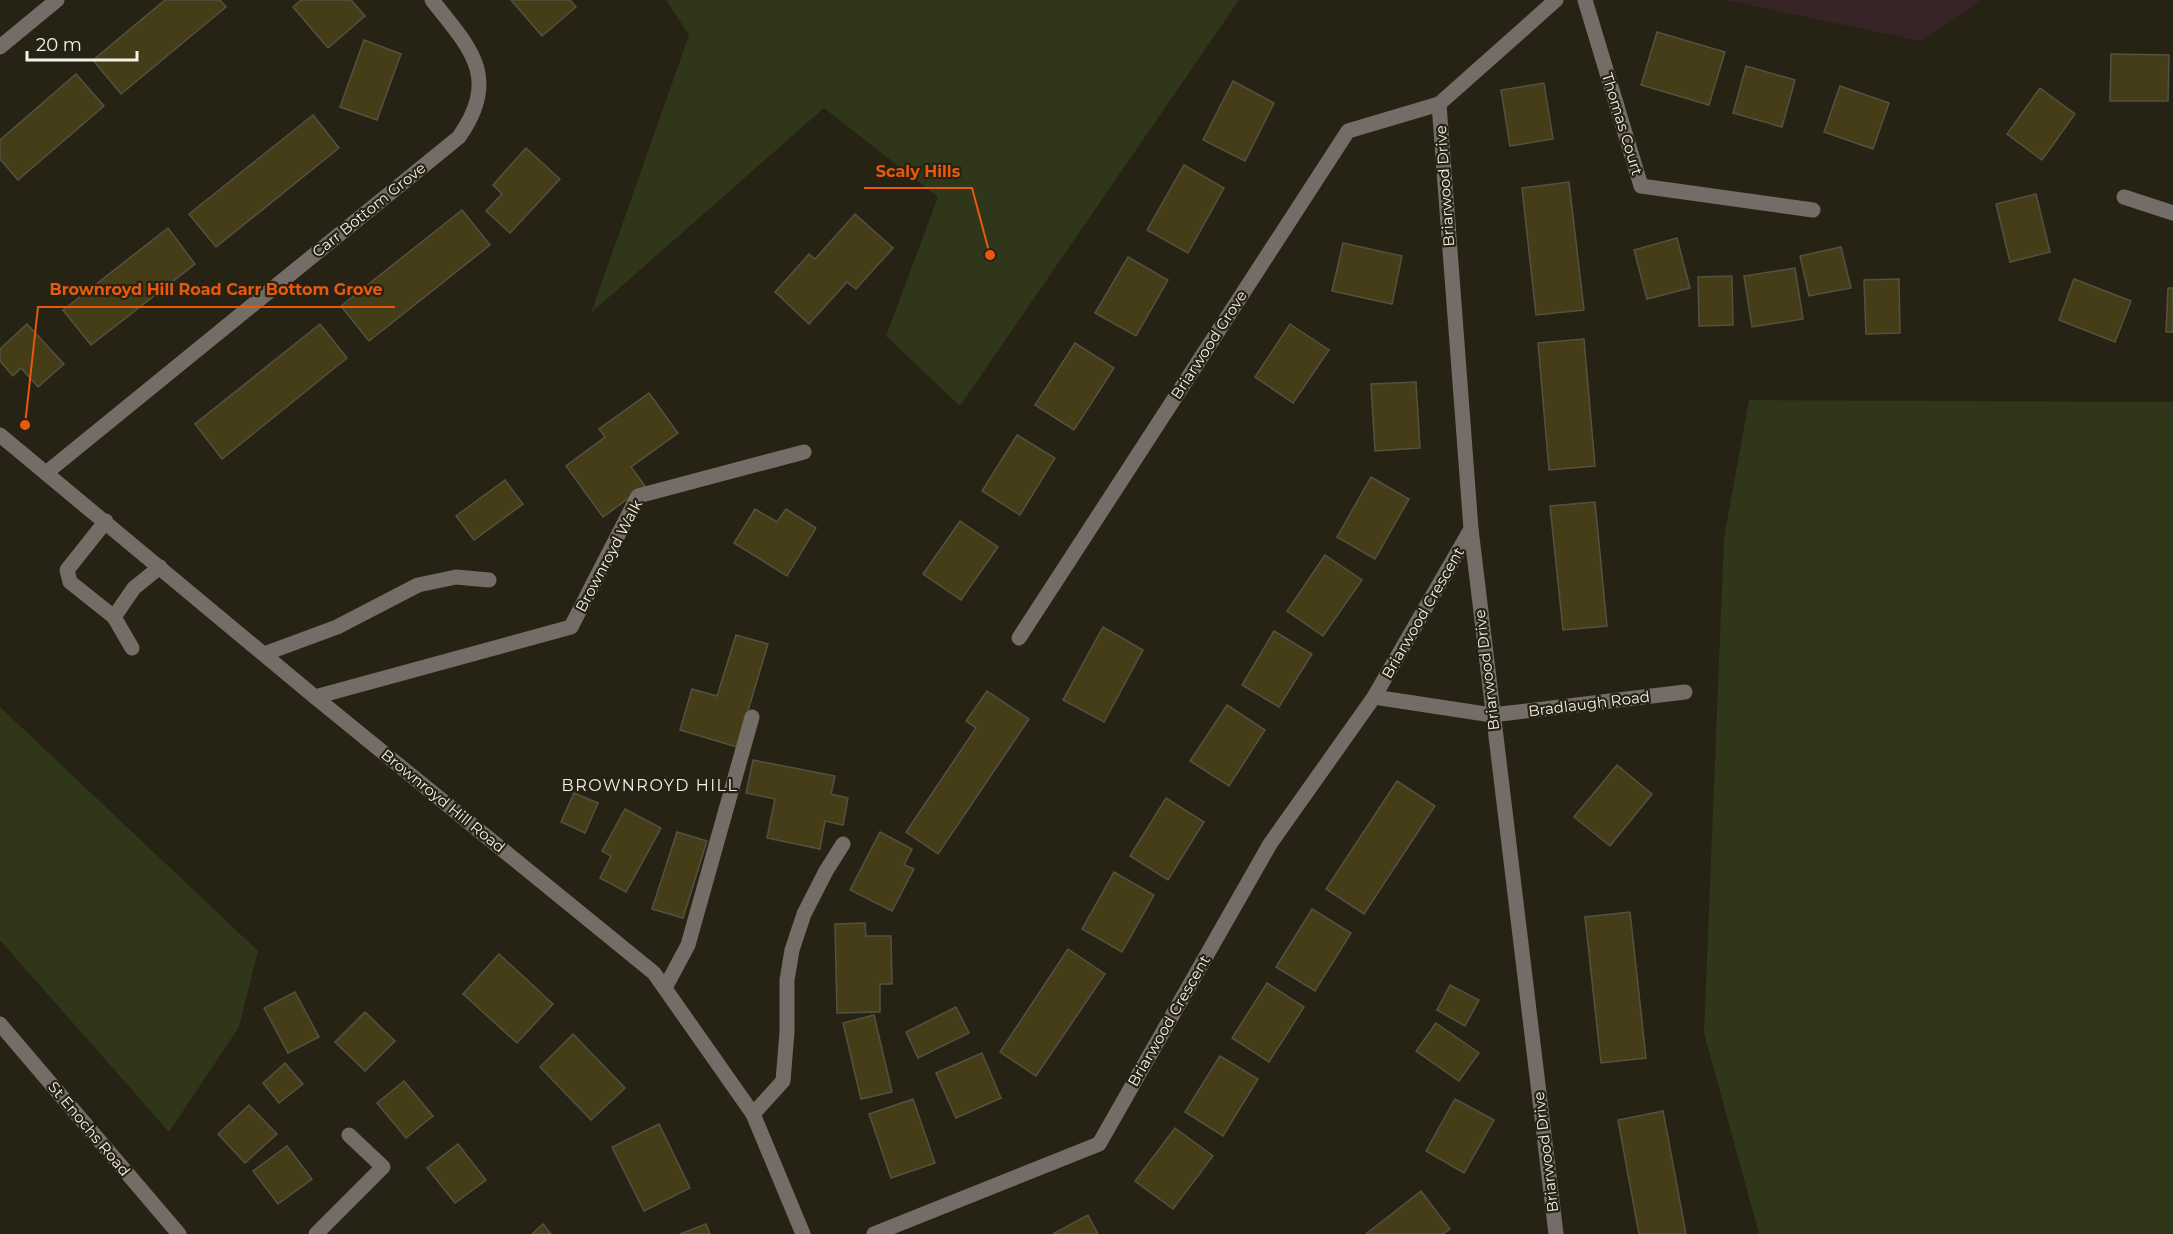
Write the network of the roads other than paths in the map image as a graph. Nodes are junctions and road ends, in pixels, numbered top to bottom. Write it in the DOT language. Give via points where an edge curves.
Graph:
graph roads {
  1 [pos="57,0"];
  2 [pos="432,0"];
  3 [pos="1556,0"];
  4 [pos="1585,0"];
  5 [pos="0,47"];
  6 [pos="1439,104"];
  7 [pos="2124,197"];
  8 [pos="1813,210"];
  9 [pos="2173,213"];
  10 [pos="0,435"];
  11 [pos="804,452"];
  12 [pos="46,472"];
  13 [pos="106,521"];
  14 [pos="1471,529"];
  15 [pos="160,567"];
  16 [pos="489,580"];
  17 [pos="114,617"];
  18 [pos="1019,638"];
  19 [pos="132,648"];
  20 [pos="264,654"];
  21 [pos="1685,692"];
  22 [pos="315,697"];
  23 [pos="1374,697"];
  24 [pos="1492,715"];
  25 [pos="752,717"];
  26 [pos="843,844"];
  27 [pos="665,988"];
  28 [pos="0,1024"];
  29 [pos="753,1114"];
  30 [pos="349,1135"];
  31 [pos="179,1234"];
  32 [pos="316,1234"];
  33 [pos="803,1234"];
  34 [pos="874,1234"];
  35 [pos="1556,1234"];
  1 -- 5 [label="street"];
  2 -- 12 [label="street, Carr Bottom Grove" via="468,45 479,79 474,111 459,137"];
  3 -- 6 [label="street"];
  4 -- 8 [label="street, Thomas Court" via="1641,186"];
  6 -- 14 [label="street, Briarwood Drive"];
  6 -- 18 [label="street, Briarwood Grove" via="1348,131"];
  7 -- 9 [label="street"];
  10 -- 12 [label="street, Brownroyd Hill Road"];
  11 -- 22 [label="street, Brownroyd Walk" via="638,496 572,627"];
  12 -- 13 [label="street, Brownroyd Hill Road"];
  13 -- 15 [label="street, Brownroyd Hill Road"];
  13 -- 17 [label="street" via="67,570 70,582"];
  14 -- 23 [label="street, Briarwood Crescent"];
  14 -- 24 [label="street, Briarwood Drive"];
  15 -- 17 [label="street" via="134,588"];
  15 -- 20 [label="street, Brownroyd Hill Road"];
  16 -- 20 [label="street" via="456,577 418,585 337,627"];
  17 -- 19 [label="street"];
  20 -- 22 [label="street, Brownroyd Hill Road"];
  21 -- 24 [label="street, Bradlaugh Road"];
  22 -- 27 [label="street, Brownroyd Hill Road" via="654,973"];
  23 -- 24 [label="street, Briarwood Crescent"];
  23 -- 34 [label="street, Briarwood Crescent" via="1270,844 1099,1144"];
  24 -- 35 [label="street, Briarwood Drive"];
  25 -- 27 [label="street" via="688,945"];
  26 -- 29 [label="street" via="804,914 792,950 783,1081"];
  27 -- 29 [label="street, Brownroyd Hill Road"];
  28 -- 31 [label="street, St Enochs Road"];
  29 -- 33 [label="street, Brownroyd Hill Road"];
  30 -- 32 [label="street" via="383,1167"];
}
